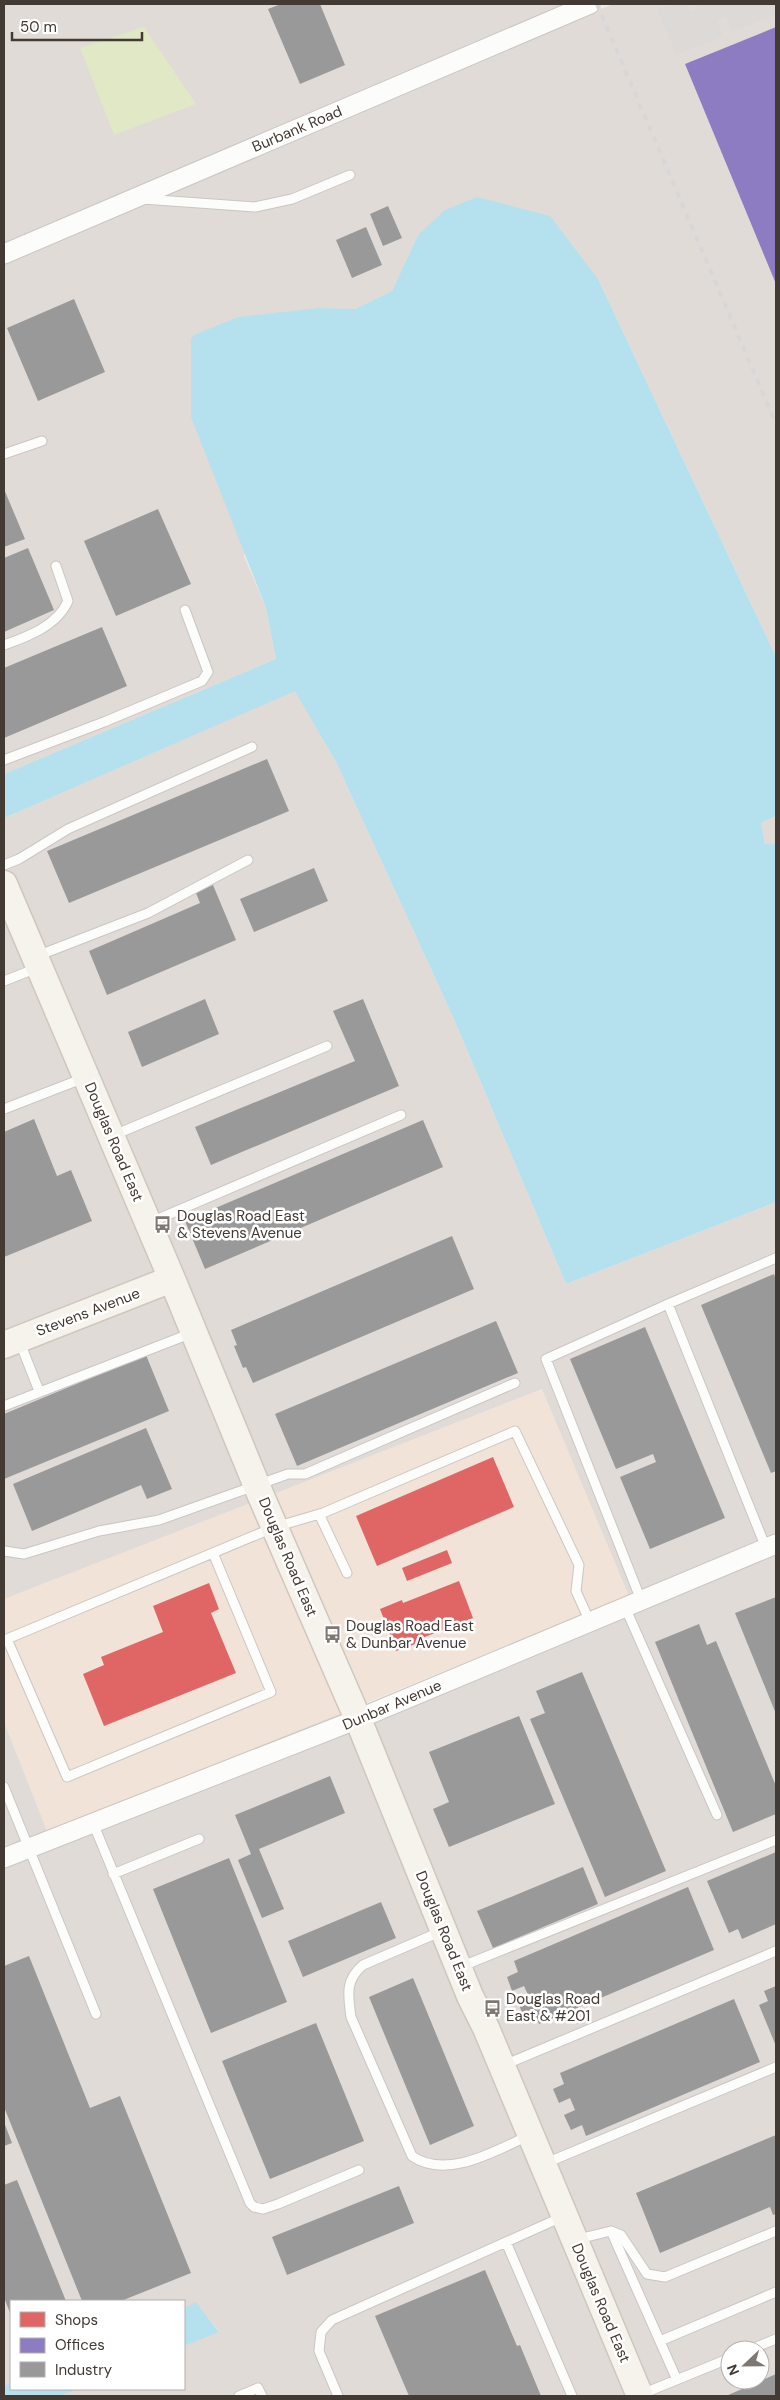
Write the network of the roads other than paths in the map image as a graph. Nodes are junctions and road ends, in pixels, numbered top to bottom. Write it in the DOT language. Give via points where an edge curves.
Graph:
graph roads {
  1 [pos="590,4"];
  2 [pos="350,175"];
  3 [pos="132,198"];
  4 [pos="4,254"];
  5 [pos="42,441"];
  6 [pos="4,454"];
  7 [pos="56,566"];
  8 [pos="185,610"];
  9 [pos="4,645"];
  10 [pos="252,747"];
  11 [pos="4,760"];
  12 [pos="248,860"];
  13 [pos="4,866"];
  14 [pos="4,884"];
  15 [pos="37,962"];
  16 [pos="4,981"];
  17 [pos="327,1046"];
  18 [pos="86,1077"];
  19 [pos="4,1109"];
  20 [pos="400,1115"];
  21 [pos="112,1136"];
  22 [pos="149,1223"];
  23 [pos="776,1258"];
  24 [pos="172,1279"];
  25 [pos="668,1304"];
  26 [pos="194,1332"];
  27 [pos="11,1342"];
  28 [pos="515,1383"];
  29 [pos="39,1391"];
  30 [pos="4,1406"];
  31 [pos="257,1485"];
  32 [pos="319,1514"];
  33 [pos="275,1527"];
  34 [pos="771,1546"];
  35 [pos="4,1551"];
  36 [pos="213,1553"];
  37 [pos="347,1573"];
  38 [pos="633,1604"];
  39 [pos="590,1622"];
  40 [pos="358,1719"];
  41 [pos="4,1787"];
  42 [pos="717,1815"];
  43 [pos="93,1824"];
  44 [pos="199,1839"];
  45 [pos="776,1840"];
  46 [pos="28,1849"];
  47 [pos="4,1858"];
  48 [pos="113,1874"];
  49 [pos="444,1930"];
  50 [pos="776,1951"];
  51 [pos="460,1967"];
  52 [pos="96,2014"];
  53 [pos="502,2066"];
  54 [pos="776,2068"];
  55 [pos="531,2135"];
  56 [pos="543,2164"];
  57 [pos="359,2170"];
  58 [pos="565,2216"];
  59 [pos="611,2231"];
  60 [pos="776,2231"];
  61 [pos="575,2240"];
  62 [pos="506,2242"];
  63 [pos="776,2292"];
  64 [pos="660,2341"];
  65 [pos="720,2362"];
  66 [pos="677,2380"];
  67 [pos="239,2396"];
  68 [pos="262,2396"];
  69 [pos="338,2396"];
  70 [pos="572,2396"];
  71 [pos="640,2396"];
  1 -- 3 [label="street, Burbank Road"];
  2 -- 3 [label="lane" via="292,199 255,207"];
  3 -- 4 [label="street, Burbank Road"];
  5 -- 6 [label="lane"];
  7 -- 9 [label="lane" via="68,601 63,613 47,626"];
  8 -- 11 [label="lane" via="208,672 202,681"];
  10 -- 13 [label="lane" via="68,828"];
  12 -- 15 [label="lane" via="148,913"];
  14 -- 15 [label="street, Douglas Road East" via="16,923"];
  15 -- 16 [label="lane"];
  15 -- 18 [label="street, Douglas Road East"];
  17 -- 21 [label="lane"];
  18 -- 19 [label="lane"];
  18 -- 21 [label="street, Douglas Road East"];
  20 -- 22 [label="lane"];
  21 -- 22 [label="street, Douglas Road East"];
  22 -- 24 [label="street, Douglas Road East"];
  23 -- 25 [label="lane"];
  24 -- 26 [label="street, Douglas Road East"];
  24 -- 27 [label="street, Stevens Avenue"];
  25 -- 34 [label="lane"];
  25 -- 38 [label="lane" via="546,1359"];
  26 -- 29 [label="lane"];
  26 -- 31 [label="street, Douglas Road East"];
  27 -- 29 [label="lane"];
  28 -- 31 [label="lane" via="305,1474 288,1474"];
  29 -- 30 [label="lane"];
  31 -- 33 [label="street, Douglas Road East"];
  31 -- 35 [label="lane" via="159,1520 99,1531 24,1554"];
  32 -- 33 [label="lane"];
  32 -- 37 [label="lane"];
  32 -- 39 [label="lane" via="515,1431 578,1566 576,1590"];
  33 -- 36 [label="lane"];
  33 -- 40 [label="street, Douglas Road East"];
  34 -- 38 [label="street, Dunbar Avenue"];
  36 -- 36 [label="lane" via="7,1639 67,1777 271,1692"];
  38 -- 39 [label="street, Dunbar Avenue"];
  38 -- 42 [label="lane"];
  39 -- 40 [label="street, Dunbar Avenue"];
  40 -- 43 [label="street, Dunbar Avenue"];
  40 -- 49 [label="street, Douglas Road East"];
  41 -- 46 [label="lane"];
  43 -- 46 [label="street, Dunbar Avenue"];
  43 -- 48 [label="lane"];
  44 -- 48 [label="lane"];
  45 -- 51 [label="lane"];
  46 -- 47 [label="street, Dunbar Avenue"];
  46 -- 52 [label="lane"];
  48 -- 57 [label="lane" via="250,2203 263,2209"];
  49 -- 51 [label="street, Douglas Road East"];
  49 -- 55 [label="lane" via="363,1965 352,1974 348,1994 351,2017 412,2156 422,2164 473,2160"];
  50 -- 53 [label="lane"];
  51 -- 53 [label="street, Douglas Road East"];
  53 -- 55 [label="street, Douglas Road East"];
  54 -- 56 [label="lane"];
  55 -- 56 [label="street, Douglas Road East"];
  56 -- 58 [label="street, Douglas Road East"];
  58 -- 61 [label="street, Douglas Road East"];
  58 -- 62 [label="lane"];
  59 -- 60 [label="lane" via="621,2235 648,2274 665,2277"];
  59 -- 61 [label="lane"];
  59 -- 64 [label="lane"];
  61 -- 71 [label="street, Douglas Road East"];
  62 -- 69 [label="lane" via="332,2320 321,2332 319,2351"];
  62 -- 70 [label="lane"];
  63 -- 64 [label="lane"];
  64 -- 66 [label="lane"];
  65 -- 66 [label="lane"];
  66 -- 71 [label="lane"];
  67 -- 68 [label="lane" via="258,2388"];
}
